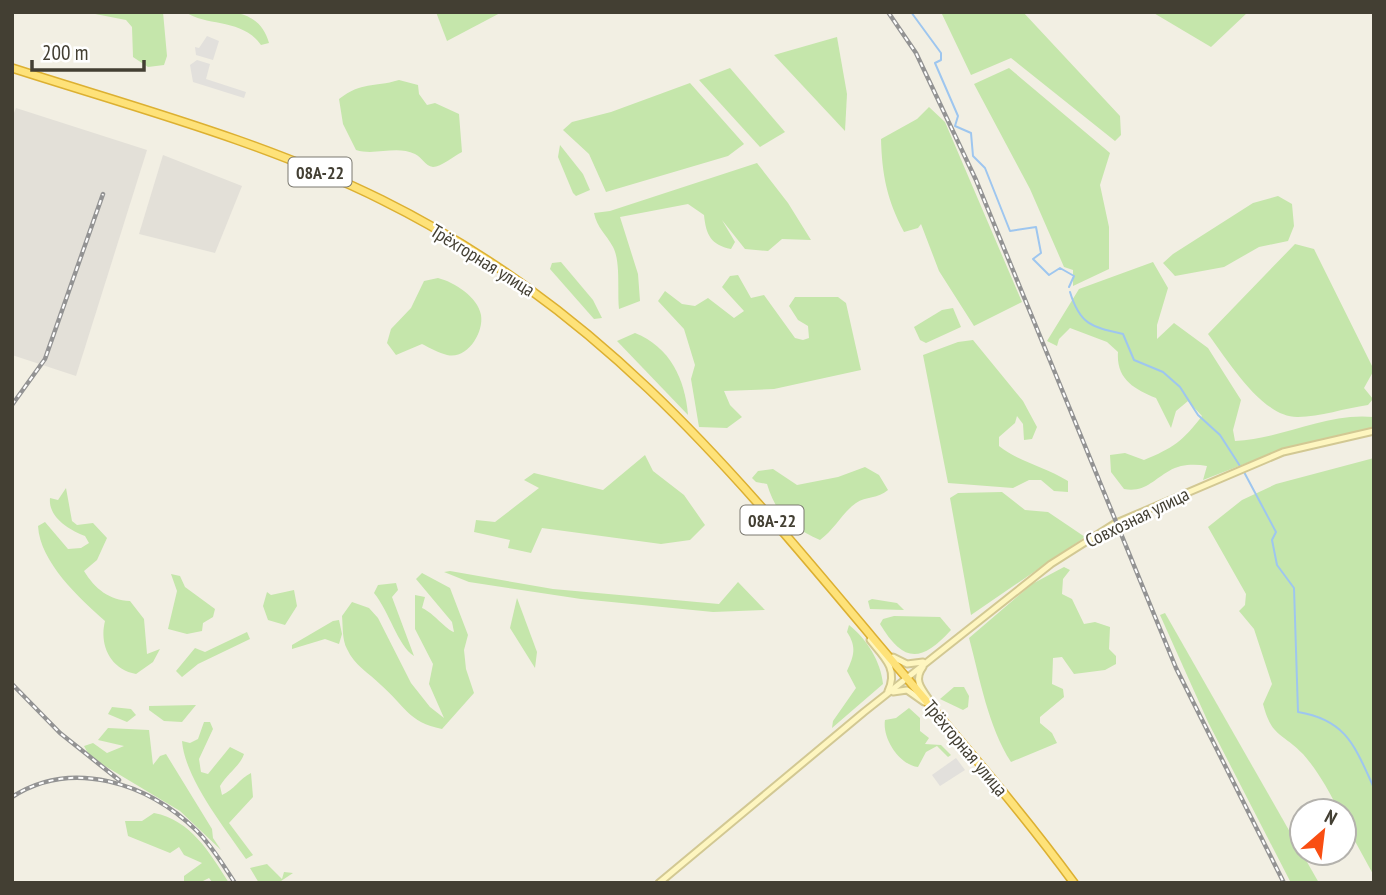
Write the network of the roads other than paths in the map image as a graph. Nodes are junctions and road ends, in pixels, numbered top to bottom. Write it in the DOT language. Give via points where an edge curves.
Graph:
graph roads {
  1 [pos="12,68"];
  2 [pos="1374,431"];
  3 [pos="852,613"];
  4 [pos="929,659"];
  5 [pos="906,678"];
  6 [pos="887,694"];
  7 [pos="967,748"];
  8 [pos="659,883"];
  9 [pos="1074,883"];
  1 -- 3 [label="highway, Трёхгорная улица / 08А-22" via="198,127 336,178 512,275 587,331 661,397"];
  2 -- 4 [label="main road, Совхозная улица" via="1283,452 1114,524 1023,583"];
  3 -- 4 [label="main road" via="896,660 915,664"];
  3 -- 5 [label="highway, Трёхгорная улица / 08А-22"];
  3 -- 6 [label="main road" via="891,666"];
  4 -- 5 [label="main road, Совхозная улица"];
  4 -- 7 [label="main road" via="918,683"];
  5 -- 6 [label="main road, Совхозная улица"];
  5 -- 7 [label="highway, Трёхгорная улица / 08А-22"];
  6 -- 7 [label="main road" via="901,689 913,693"];
  6 -- 8 [label="main road"];
  7 -- 9 [label="highway, Трёхгорная улица / 08А-22"];
}
